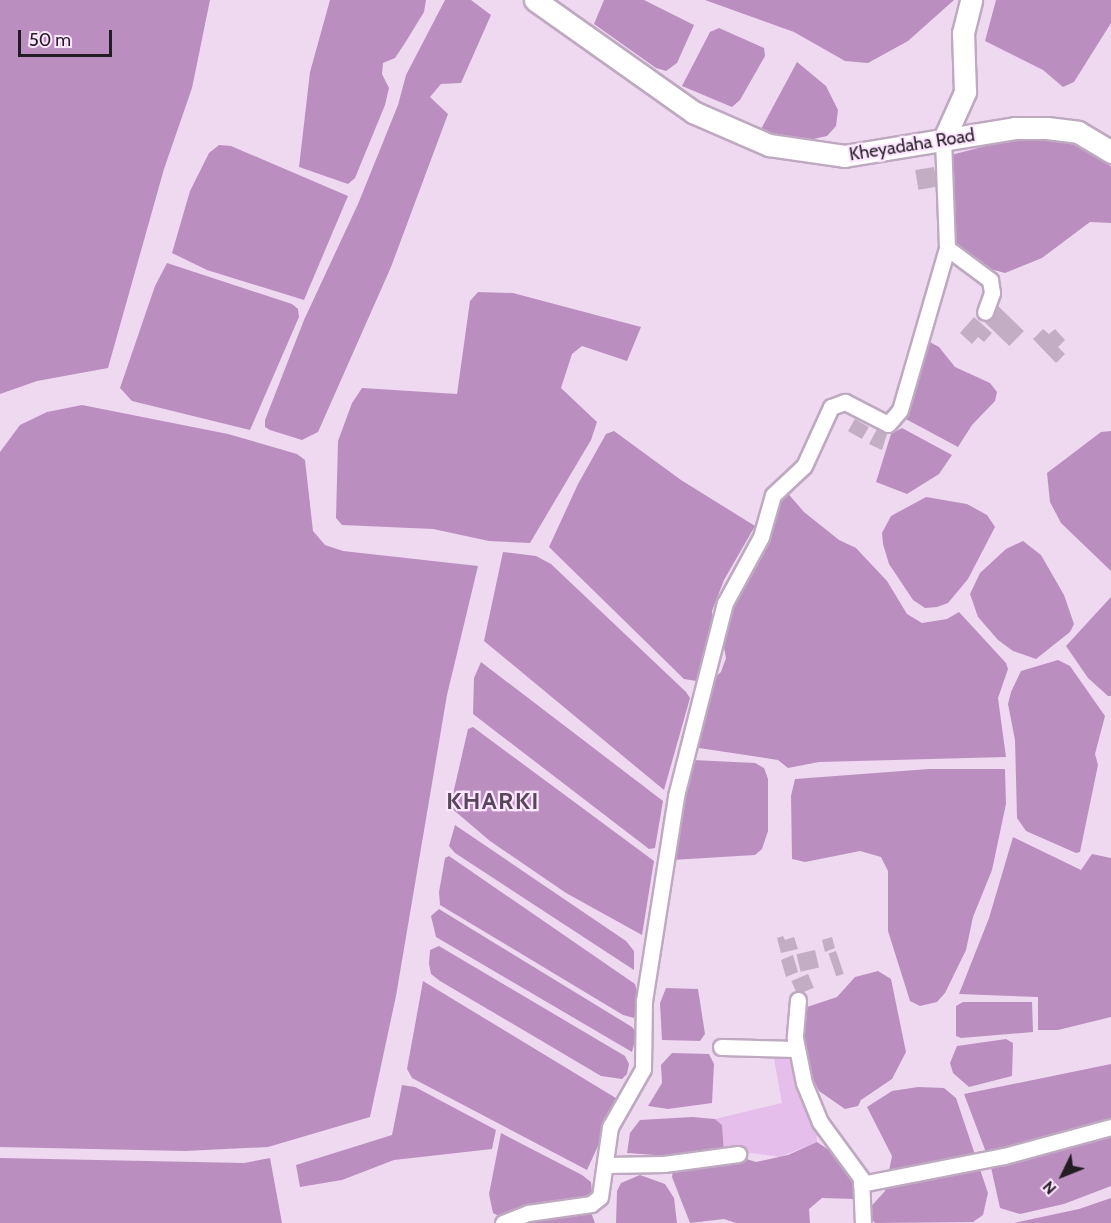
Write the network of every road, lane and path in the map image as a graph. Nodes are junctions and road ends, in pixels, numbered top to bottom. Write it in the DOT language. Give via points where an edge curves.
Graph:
graph roads {
  1 [pos="535,0"];
  2 [pos="971,0"];
  3 [pos="943,141"];
  4 [pos="1111,152"];
  5 [pos="947,248"];
  6 [pos="985,312"];
  7 [pos="798,1000"];
  8 [pos="722,1047"];
  9 [pos="796,1049"];
  10 [pos="1111,1126"];
  11 [pos="738,1154"];
  12 [pos="606,1164"];
  13 [pos="861,1184"];
  14 [pos="502,1223"];
  15 [pos="863,1223"];
  1 -- 3 [label="main road, Kheyadaha Road" via="693,112 769,145 844,156"];
  2 -- 3 [label="main road" via="963,33 965,92"];
  3 -- 4 [label="main road, Kheyadaha Road" via="1016,128 1047,128 1078,132"];
  3 -- 5 [label="street"];
  5 -- 6 [label="street" via="990,280 992,293"];
  5 -- 12 [label="street" via="897,417 888,424 845,402 831,407 804,466 773,495 761,537 729,590 676,795 644,1001 643,1069 610,1127"];
  7 -- 9 [label="street"];
  8 -- 9 [label="street"];
  9 -- 13 [label="street" via="820,1122 856,1168"];
  10 -- 13 [label="street" via="1004,1156"];
  11 -- 12 [label="street" via="664,1164"];
  12 -- 14 [label="street" via="596,1202 528,1213"];
  13 -- 15 [label="street"];
}
